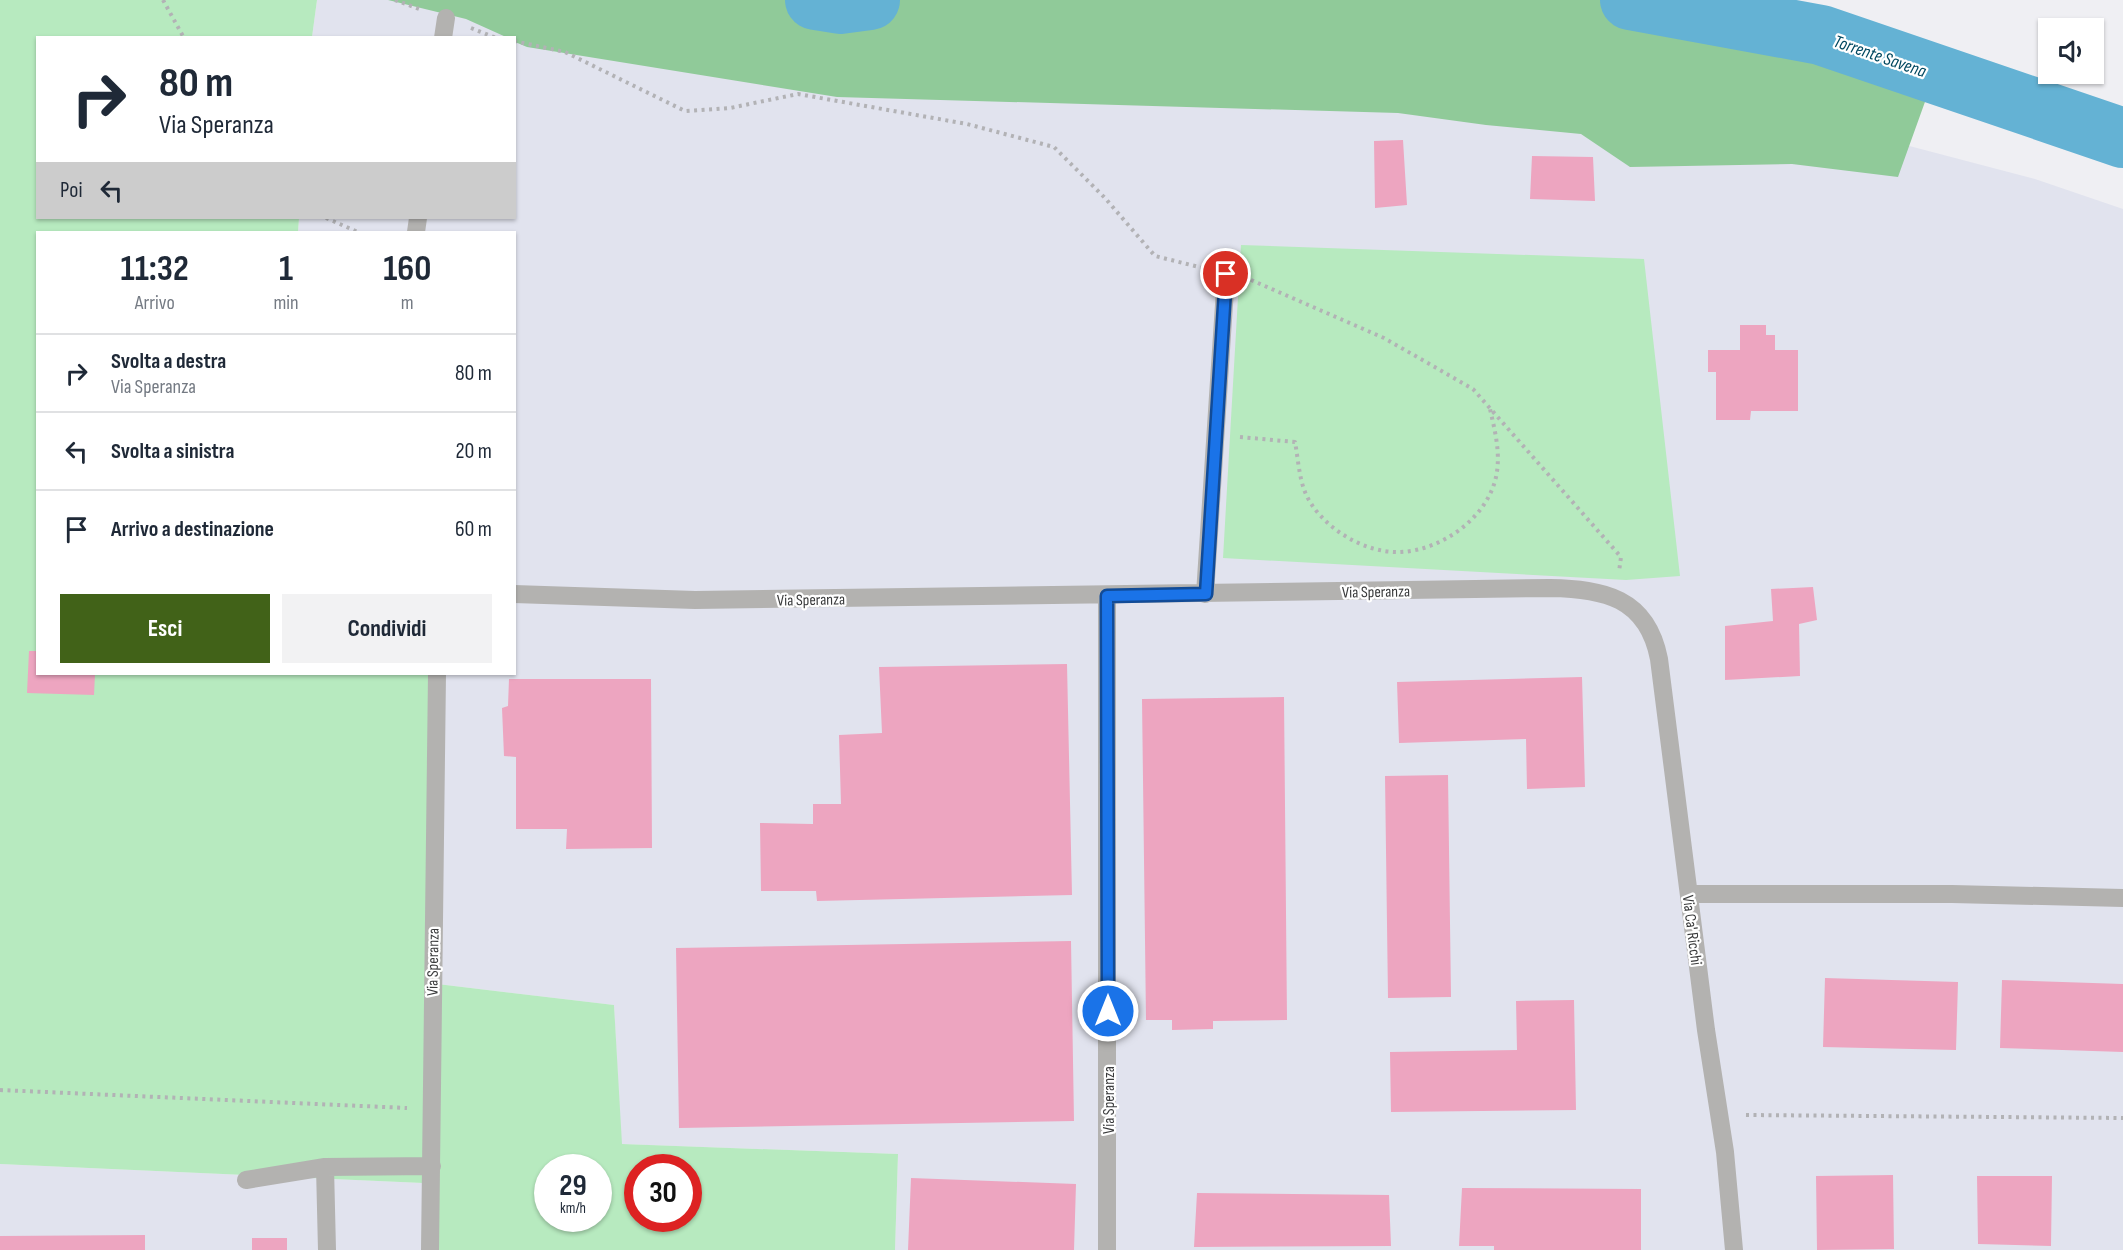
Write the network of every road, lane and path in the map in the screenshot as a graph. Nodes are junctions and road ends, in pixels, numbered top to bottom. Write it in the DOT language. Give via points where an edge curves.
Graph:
graph roads {
  1 [pos="163,0"];
  2 [pos="446,18"];
  3 [pos="183,36"];
  4 [pos="443,36"];
  5 [pos="516,41"];
  6 [pos="798,94"];
  7 [pos="328,219"];
  8 [pos="356,231"];
  9 [pos="1226,274"];
  10 [pos="1489,407"];
  11 [pos="1215,436"];
  12 [pos="516,594"];
  13 [pos="1206,594"];
  14 [pos="1107,596"];
  15 [pos="1638,614"];
  16 [pos="437,675"];
  17 [pos="1689,894"];
  18 [pos="2123,898"];
  19 [pos="0,1090"];
  20 [pos="431,1109"];
  21 [pos="1720,1115"];
  22 [pos="2123,1118"];
  23 [pos="432,1166"];
  24 [pos="325,1167"];
  25 [pos="246,1180"];
  26 [pos="327,1250"];
  27 [pos="430,1250"];
  28 [pos="1107,1250"];
  29 [pos="1734,1250"];
  1 -- 3 [label="path"];
  2 -- 4 [label="street"];
  5 -- 6 [label="path" via="565,52 685,111 730,108"];
  7 -- 8 [label="path"];
  9 -- 11 [label="street"];
  10 -- 11 [label="path" via="1498,454 1489,498 1476,518 1454,533 1427,547 1401,552 1374,549 1347,538 1319,515 1304,492 1295,442"];
  11 -- 13 [label="street"];
  12 -- 14 [label="street, Via Speranza" via="695,600"];
  13 -- 14 [label="street, Via Speranza"];
  13 -- 15 [label="street, Via Speranza" via="1586,589 1616,597"];
  14 -- 28 [label="street, Via Speranza"];
  15 -- 17 [label="street, Via Ca' Ricchi" via="1652,633 1659,659"];
  16 -- 20 [label="street, Via Speranza"];
  17 -- 18 [label="street"];
  17 -- 21 [label="street, Via Ca' Ricchi"];
  19 -- 20 [label="path"];
  20 -- 23 [label="street, Via Speranza"];
  21 -- 22 [label="path"];
  21 -- 29 [label="street, Via Ca' Ricchi"];
  23 -- 24 [label="street"];
  23 -- 27 [label="street, Via Speranza"];
  24 -- 25 [label="street"];
  24 -- 26 [label="street"];
}
